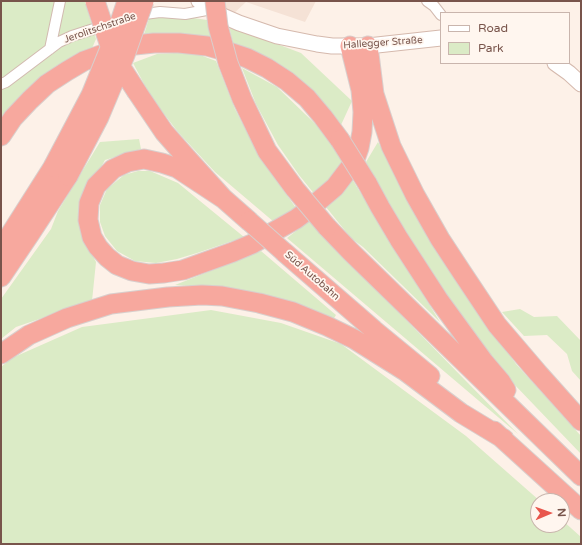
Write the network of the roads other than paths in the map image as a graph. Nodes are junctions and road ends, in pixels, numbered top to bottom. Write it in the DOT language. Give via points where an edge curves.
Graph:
graph roads {
  1 [pos="60,1"];
  2 [pos="95,1"];
  3 [pos="127,1"];
  4 [pos="144,1"];
  5 [pos="199,1"];
  6 [pos="427,1"];
  7 [pos="214,5"];
  8 [pos="440,15"];
  9 [pos="440,38"];
  10 [pos="359,46"];
  11 [pos="50,49"];
  12 [pos="556,64"];
  13 [pos="1,84"];
  14 [pos="581,84"];
  15 [pos="1,136"];
  16 [pos="60,171"];
  17 [pos="224,199"];
  18 [pos="1,249"];
  19 [pos="1,277"];
  20 [pos="1,354"];
  21 [pos="581,421"];
  22 [pos="529,425"];
  23 [pos="504,439"];
  24 [pos="581,476"];
  25 [pos="581,510"];
  1 -- 11 [label="street"];
  2 -- 17 [label="highway, Süd Autobahn, bridge" via="113,55 137,92 164,132"];
  3 -- 16 [label="highway, bridge"];
  4 -- 16 [label="highway, bridge" via="99,118"];
  5 -- 7 [label="main road, Hallegger Straße"];
  6 -- 8 [label="street"];
  7 -- 10 [label="main road, Hallegger Straße" via="223,16 239,24 277,36 332,46"];
  7 -- 11 [label="street, Jerolitschstraße" via="185,14 137,14 72,36"];
  7 -- 22 [label="highway, bridge" via="228,63 242,99 268,151 295,189 351,252"];
  9 -- 10 [label="main road, Hallegger Straße"];
  10 -- 17 [label="highway" via="363,112 362,132 354,162 335,187 296,219 233,252 183,270 164,273 149,274 117,265 92,238 88,220 89,203 96,186 113,169 128,162 144,159 177,168"];
  10 -- 21 [label="highway" via="391,146 415,195 448,252 497,324"];
  11 -- 13 [label="street, Jerolitschstraße"];
  12 -- 14 [label="main road"];
  15 -- 22 [label="highway, bridge" via="13,118 47,84 84,61 117,49 154,43 194,44 232,53 267,68 307,98 340,140 399,240 438,299 501,382"];
  16 -- 18 [label="highway"];
  16 -- 19 [label="highway" via="30,234"];
  17 -- 23 [label="highway, Süd Autobahn, bridge"];
  20 -- 23 [label="highway" via="29,335 67,318 111,304 168,296 222,296 293,312 327,326 405,371 461,413"];
  22 -- 24 [label="highway"];
  23 -- 25 [label="highway, Süd Autobahn"];
}
